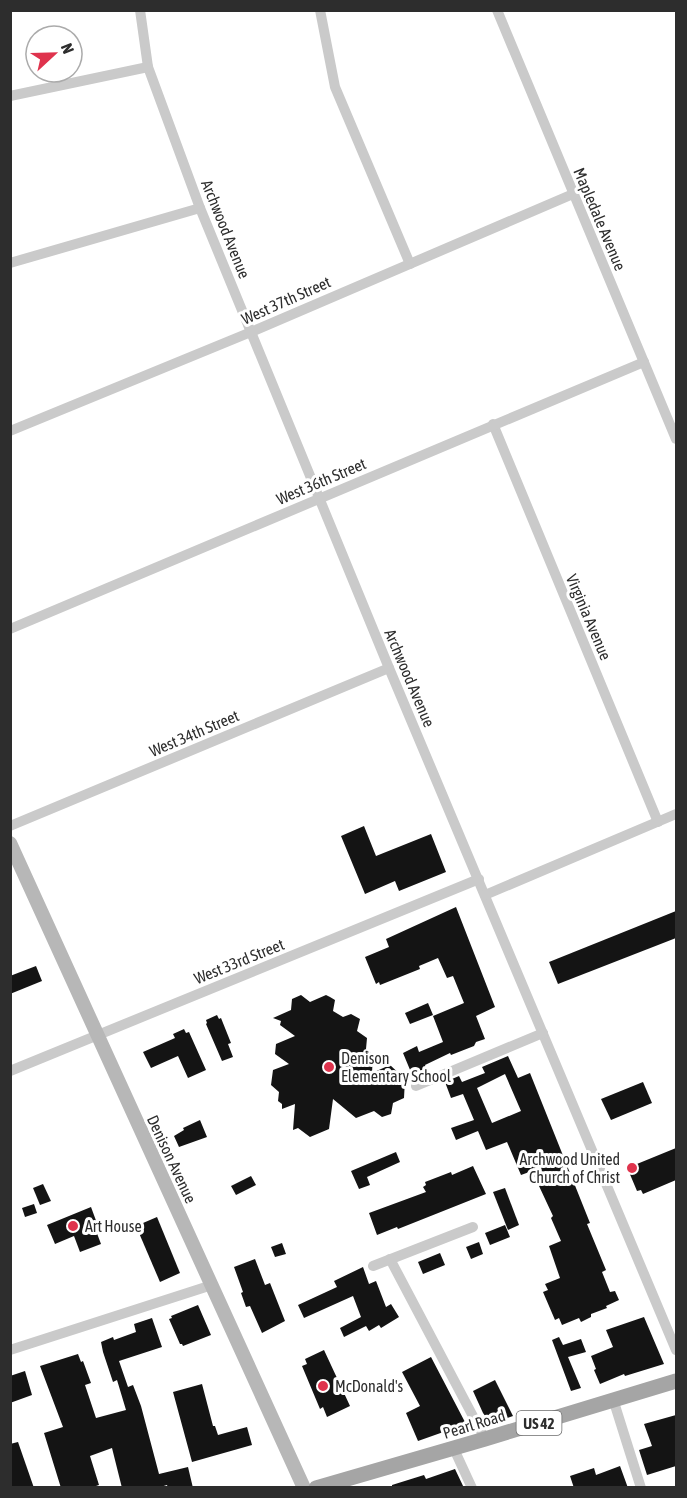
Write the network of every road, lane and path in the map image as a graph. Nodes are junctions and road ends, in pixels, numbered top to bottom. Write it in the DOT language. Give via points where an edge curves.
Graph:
graph roads {
  1 [pos="320,10"];
  2 [pos="497,10"];
  3 [pos="143,11"];
  4 [pos="148,67"];
  5 [pos="10,96"];
  6 [pos="573,194"];
  7 [pos="200,208"];
  8 [pos="10,263"];
  9 [pos="410,264"];
  10 [pos="251,332"];
  11 [pos="644,362"];
  12 [pos="493,424"];
  13 [pos="10,431"];
  14 [pos="676,439"];
  15 [pos="318,498"];
  16 [pos="10,629"];
  17 [pos="389,668"];
  18 [pos="676,814"];
  19 [pos="658,822"];
  20 [pos="10,826"];
  21 [pos="11,843"];
  22 [pos="478,879"];
  23 [pos="485,895"];
  24 [pos="543,1033"];
  25 [pos="97,1036"];
  26 [pos="10,1071"];
  27 [pos="416,1086"];
  28 [pos="473,1227"];
  29 [pos="390,1259"];
  30 [pos="373,1266"];
  31 [pos="212,1285"];
  32 [pos="10,1350"];
  33 [pos="676,1350"];
  34 [pos="676,1381"];
  35 [pos="614,1400"];
  36 [pos="485,1440"];
  37 [pos="454,1449"];
  38 [pos="304,1488"];
  39 [pos="316,1488"];
  40 [pos="472,1488"];
  41 [pos="641,1488"];
  1 -- 9 [label="street" via="335,87"];
  2 -- 6 [label="street, Mapledale Avenue"];
  3 -- 4 [label="street, Archwood Avenue"];
  4 -- 5 [label="street"];
  4 -- 7 [label="street, Archwood Avenue"];
  6 -- 9 [label="street, West 37th Street"];
  6 -- 11 [label="street, Mapledale Avenue"];
  7 -- 8 [label="street"];
  7 -- 10 [label="street, Archwood Avenue"];
  9 -- 10 [label="street, West 37th Street"];
  10 -- 13 [label="street, West 37th Street"];
  10 -- 15 [label="street, Archwood Avenue"];
  11 -- 12 [label="street, West 36th Street"];
  11 -- 14 [label="street, Mapledale Avenue"];
  12 -- 15 [label="street, West 36th Street"];
  12 -- 19 [label="street, Virginia Avenue"];
  15 -- 16 [label="street, West 36th Street"];
  15 -- 17 [label="street, Archwood Avenue"];
  17 -- 20 [label="street, West 34th Street"];
  17 -- 22 [label="street, Archwood Avenue"];
  18 -- 19 [label="street"];
  19 -- 23 [label="street"];
  21 -- 25 [label="main road, Denison Avenue"];
  22 -- 23 [label="street, Archwood Avenue"];
  22 -- 25 [label="street, West 33rd Street"];
  23 -- 24 [label="street, Archwood Avenue"];
  24 -- 27 [label="street"];
  24 -- 33 [label="street, Archwood Avenue"];
  25 -- 26 [label="street, West 33rd Street"];
  25 -- 31 [label="main road, Denison Avenue"];
  28 -- 29 [label="street"];
  29 -- 30 [label="street"];
  29 -- 36 [label="street"];
  31 -- 32 [label="street"];
  31 -- 38 [label="main road, Denison Avenue"];
  34 -- 35 [label="main road, Pearl Road / US 42"];
  35 -- 36 [label="main road, Pearl Road / US 42"];
  35 -- 41 [label="street"];
  36 -- 37 [label="main road, Pearl Road / US 42"];
  37 -- 39 [label="main road, Pearl Road / US 42"];
  37 -- 40 [label="street"];
}
